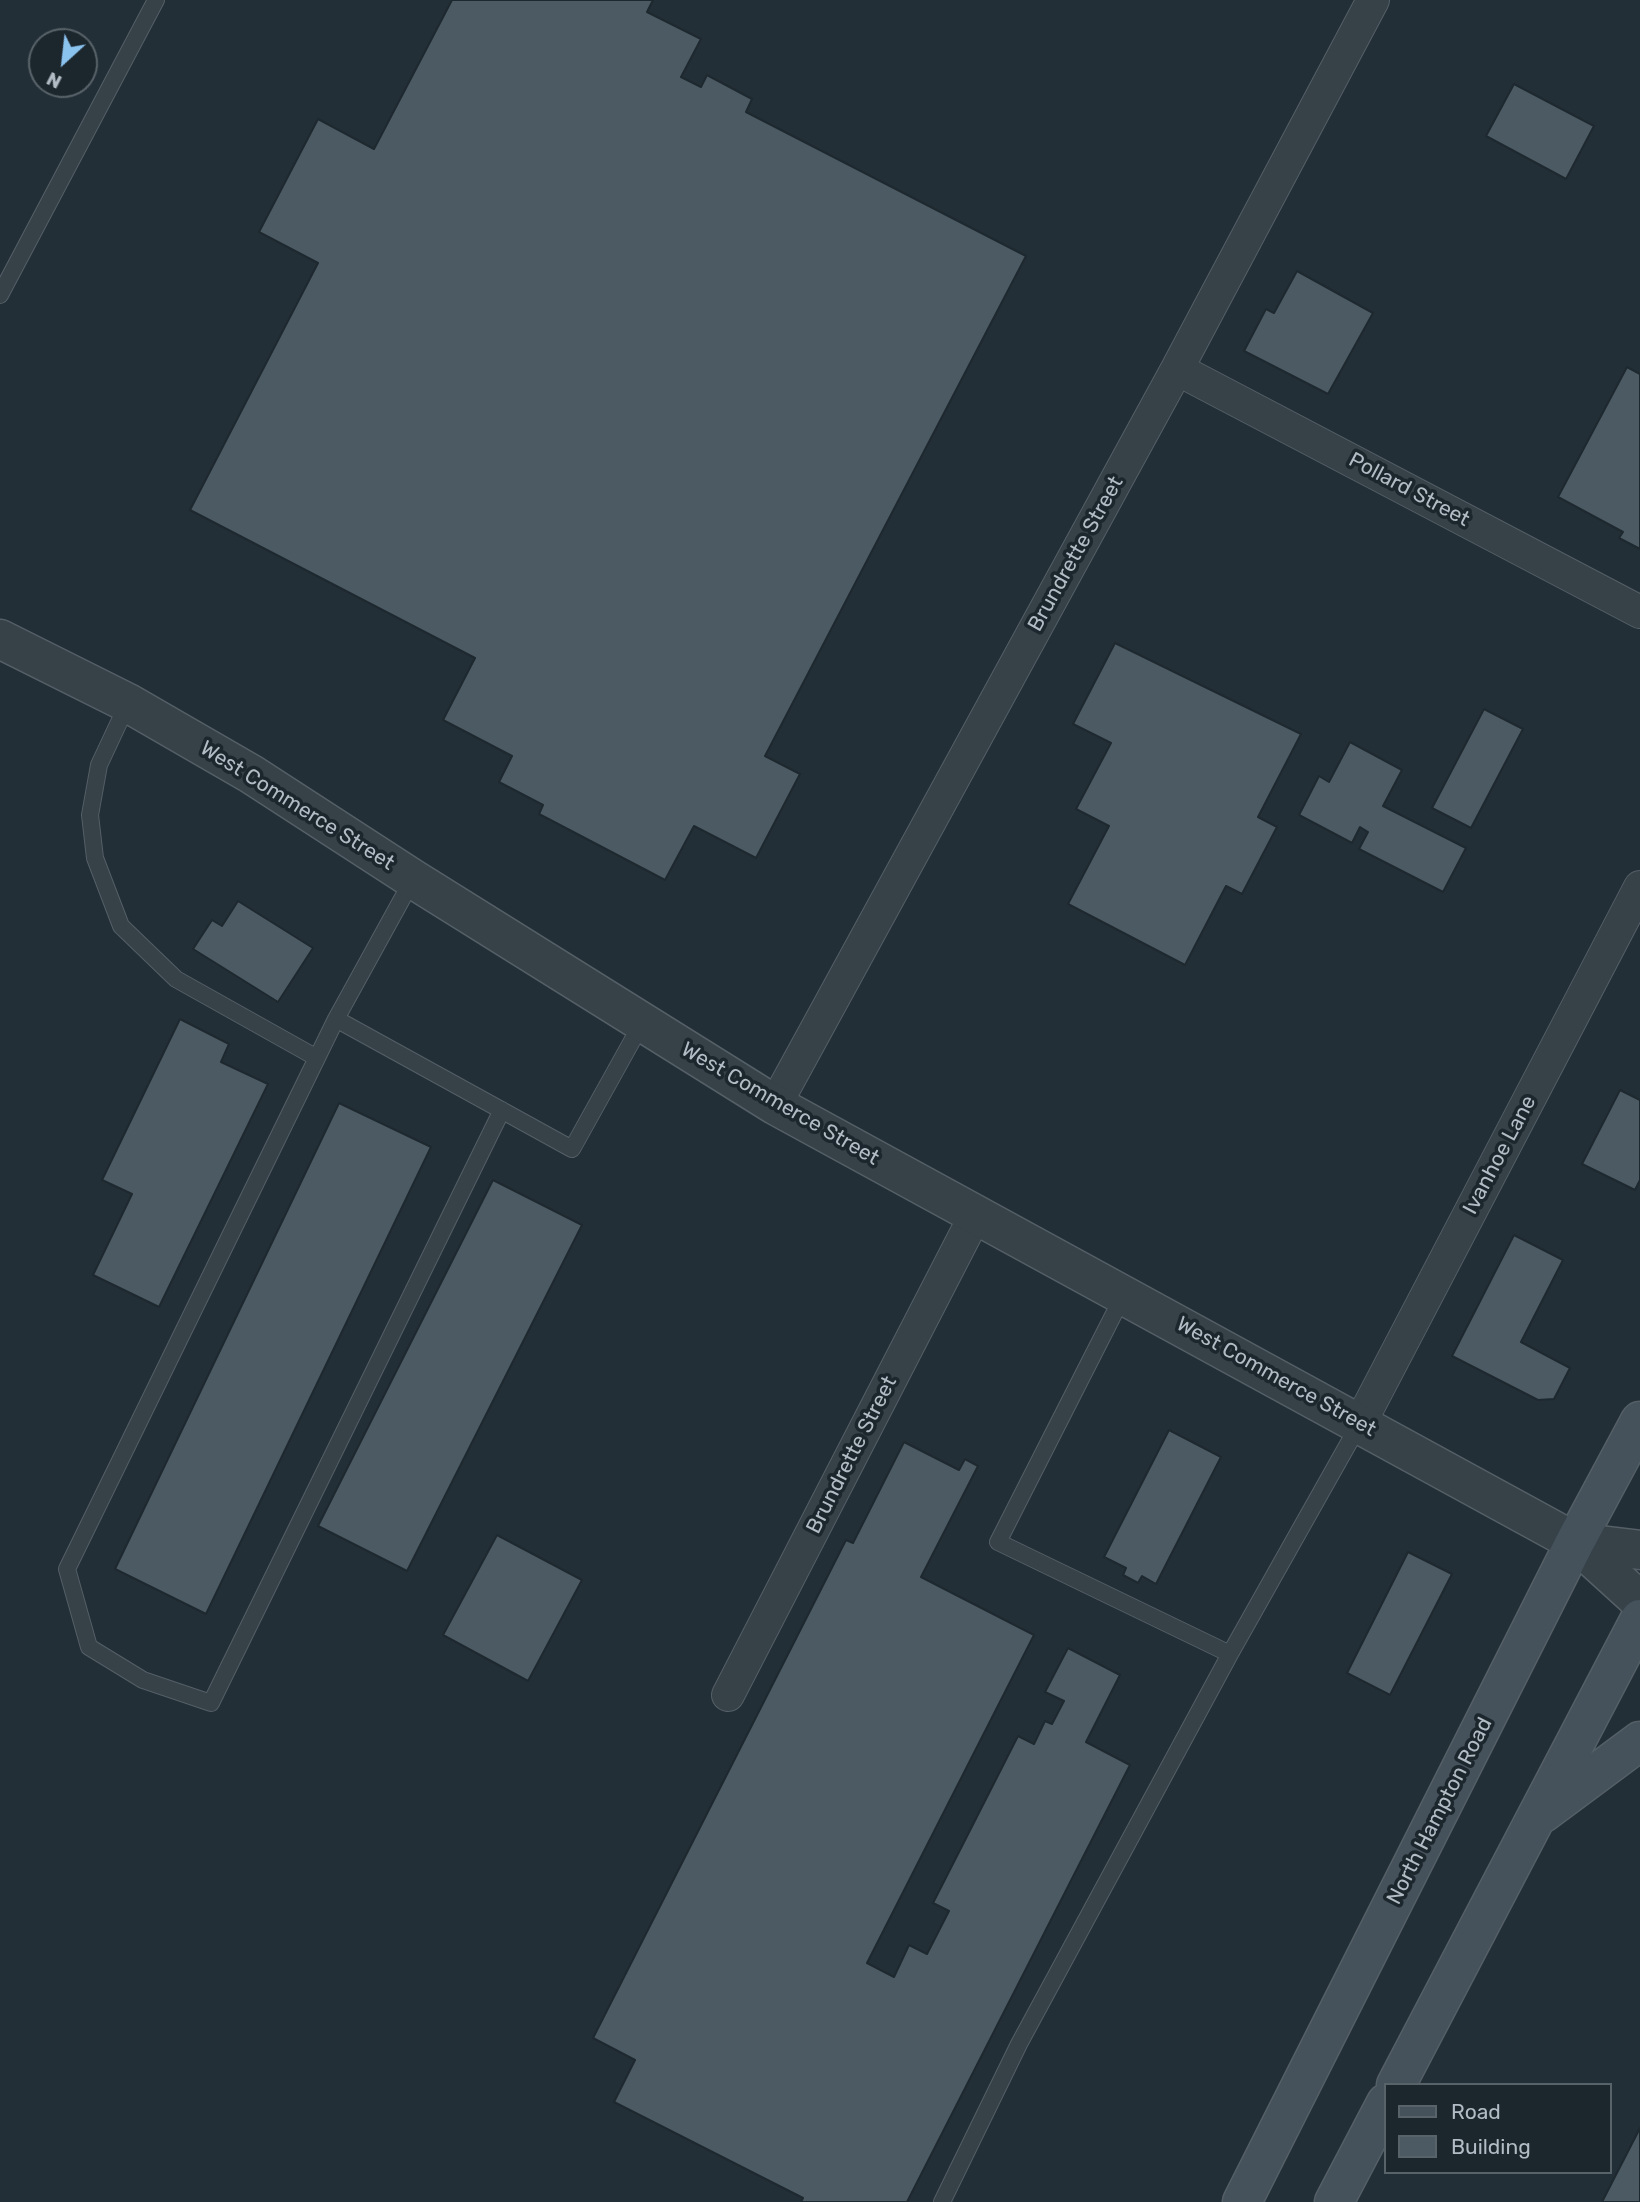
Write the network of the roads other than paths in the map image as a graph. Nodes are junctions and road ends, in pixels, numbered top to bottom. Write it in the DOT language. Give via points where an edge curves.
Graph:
graph roads {
  1 [pos="156,0"];
  2 [pos="1373,0"];
  3 [pos="0,295"];
  4 [pos="1177,369"];
  5 [pos="1640,612"];
  6 [pos="0,639"];
  7 [pos="128,704"];
  8 [pos="413,880"];
  9 [pos="1640,887"];
  10 [pos="336,1018"];
  11 [pos="642,1023"];
  12 [pos="317,1058"];
  13 [pos="775,1105"];
  14 [pos="502,1110"];
  15 [pos="976,1214"];
  16 [pos="1124,1294"];
  17 [pos="1640,1421"];
  18 [pos="1360,1423"];
  19 [pos="1575,1542"];
  20 [pos="1640,1550"];
  21 [pos="1640,1601"];
  22 [pos="1640,1619"];
  23 [pos="1230,1654"];
  24 [pos="728,1695"];
  25 [pos="1640,1741"];
  26 [pos="1535,1818"];
  27 [pos="1397,2083"];
  28 [pos="1384,2107"];
  29 [pos="1250,2187"];
  30 [pos="942,2202"];
  31 [pos="1334,2202"];
  1 -- 3 [label="lane"];
  2 -- 4 [label="street, Brundrette Street"];
  4 -- 5 [label="street, Pollard Street"];
  4 -- 13 [label="street, Brundrette Street"];
  6 -- 7 [label="street, West Commerce Street"];
  7 -- 8 [label="street, West Commerce Street" via="251,774"];
  7 -- 12 [label="lane" via="99,765 90,815 95,858 121,926 176,979"];
  8 -- 10 [label="lane"];
  8 -- 11 [label="street, West Commerce Street"];
  9 -- 18 [label="street, Ivanhoe Lane"];
  10 -- 12 [label="lane"];
  10 -- 14 [label="lane"];
  11 -- 13 [label="street, West Commerce Street"];
  11 -- 14 [label="lane" via="572,1149"];
  12 -- 14 [label="lane" via="67,1569 89,1647 143,1680 211,1703"];
  13 -- 15 [label="street, West Commerce Street"];
  15 -- 16 [label="street, West Commerce Street"];
  15 -- 24 [label="street, Brundrette Street"];
  16 -- 18 [label="street, West Commerce Street"];
  16 -- 23 [label="lane" via="998,1542"];
  17 -- 19 [label="main road, North Hampton Road"];
  18 -- 19 [label="street, West Commerce Street"];
  18 -- 23 [label="lane"];
  19 -- 20 [label="street, West Commerce Street"];
  19 -- 21 [label="street, West Commerce Street"];
  19 -- 29 [label="main road, North Hampton Road"];
  22 -- 26 [label="main road"];
  23 -- 30 [label="lane" via="1019,2044"];
  25 -- 26 [label="main road"];
  26 -- 27 [label="main road"];
  28 -- 31 [label="main road"];
}
